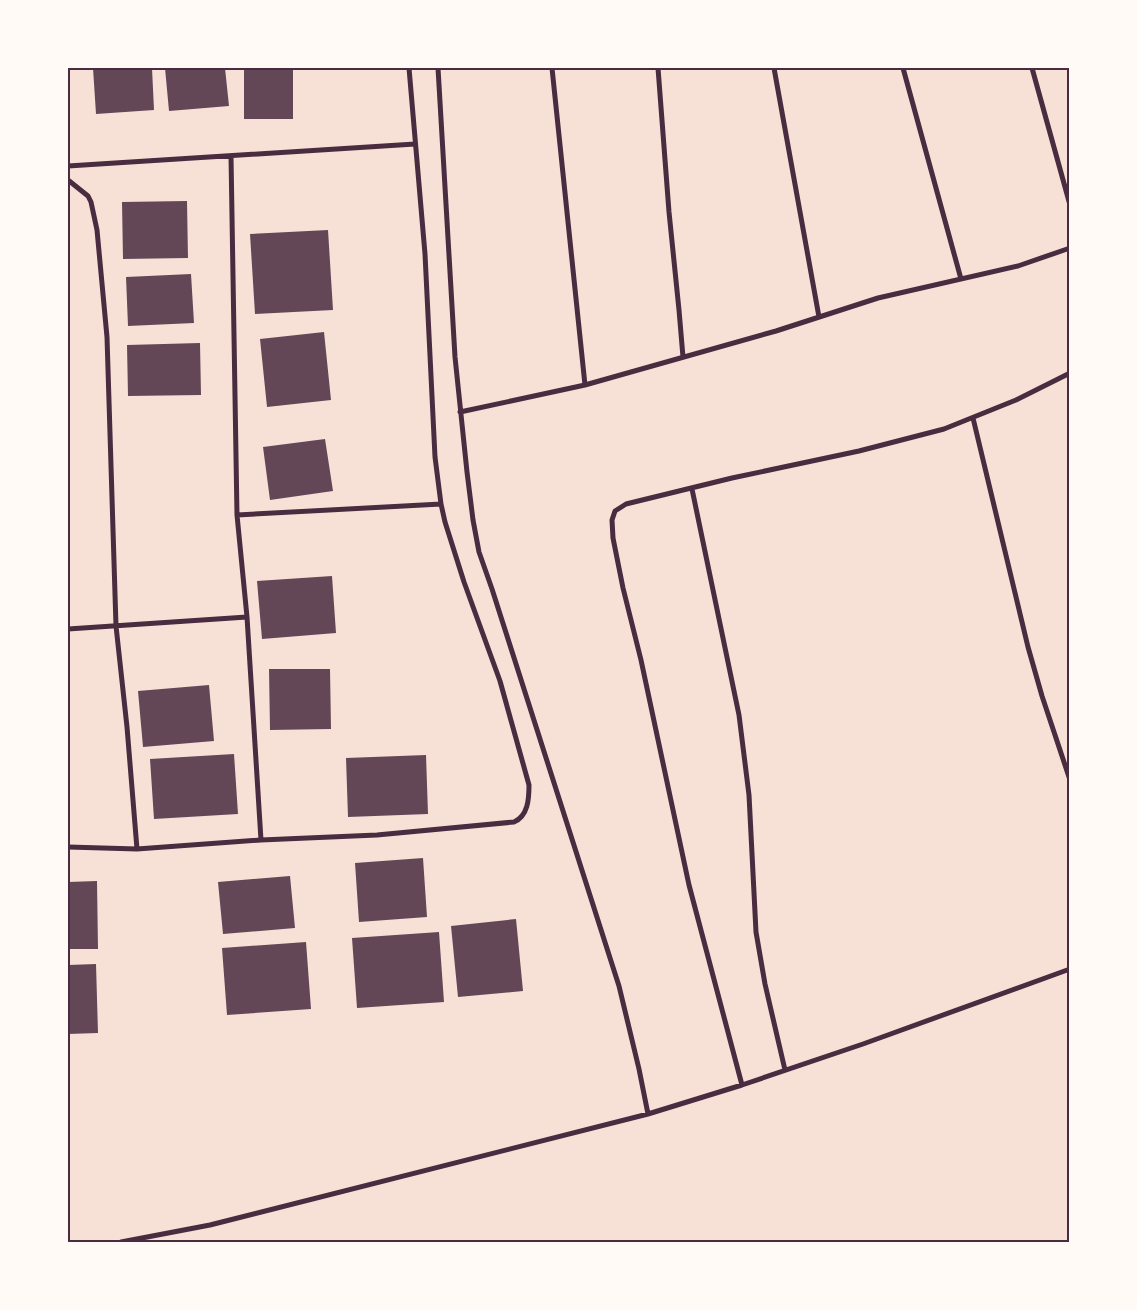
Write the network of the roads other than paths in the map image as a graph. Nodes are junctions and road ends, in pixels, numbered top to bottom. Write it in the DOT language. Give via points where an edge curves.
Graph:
graph roads {
  1 [pos="409,68"];
  2 [pos="438,68"];
  3 [pos="552,68"];
  4 [pos="658,68"];
  5 [pos="774,68"];
  6 [pos="903,68"];
  7 [pos="1032,68"];
  8 [pos="415,144"];
  9 [pos="231,156"];
  10 [pos="68,166"];
  11 [pos="68,180"];
  12 [pos="1070,205"];
  13 [pos="1070,248"];
  14 [pos="961,279"];
  15 [pos="819,317"];
  16 [pos="683,357"];
  17 [pos="1070,373"];
  18 [pos="585,385"];
  19 [pos="460,412"];
  20 [pos="973,418"];
  21 [pos="692,488"];
  22 [pos="441,504"];
  23 [pos="237,515"];
  24 [pos="247,617"];
  25 [pos="116,626"];
  26 [pos="68,629"];
  27 [pos="1070,780"];
  28 [pos="260,840"];
  29 [pos="68,847"];
  30 [pos="137,849"];
  31 [pos="1070,969"];
  32 [pos="785,1070"];
  33 [pos="742,1085"];
  34 [pos="648,1114"];
  35 [pos="121,1242"];
  1 -- 8 [label="street"];
  2 -- 19 [label="street"];
  3 -- 18 [label="street"];
  4 -- 16 [label="street"];
  5 -- 15 [label="street"];
  6 -- 14 [label="street"];
  7 -- 12 [label="street"];
  8 -- 9 [label="street"];
  8 -- 22 [label="street" via="426,254 434,457"];
  9 -- 10 [label="street"];
  9 -- 23 [label="street"];
  11 -- 25 [label="street" via="88,196 97,230 107,337"];
  13 -- 14 [label="street" via="1018,266"];
  14 -- 15 [label="street" via="878,298"];
  15 -- 16 [label="street"];
  16 -- 18 [label="street"];
  17 -- 20 [label="street"];
  18 -- 19 [label="street"];
  19 -- 34 [label="street" via="472,520 479,552 619,986"];
  20 -- 21 [label="street" via="944,429 859,451"];
  20 -- 27 [label="street" via="1028,647"];
  21 -- 32 [label="street" via="739,716 749,795 756,932"];
  21 -- 33 [label="street" via="621,507 612,520 613,538 689,885"];
  22 -- 23 [label="street"];
  22 -- 28 [label="street" via="464,582 500,681 529,785 524,814 514,822 478,827"];
  23 -- 24 [label="street"];
  24 -- 25 [label="street"];
  24 -- 28 [label="street"];
  25 -- 26 [label="street"];
  25 -- 30 [label="street"];
  28 -- 30 [label="street"];
  29 -- 30 [label="street"];
  31 -- 32 [label="street"];
  32 -- 33 [label="street"];
  33 -- 34 [label="street"];
  34 -- 35 [label="street" via="210,1225"];
}
